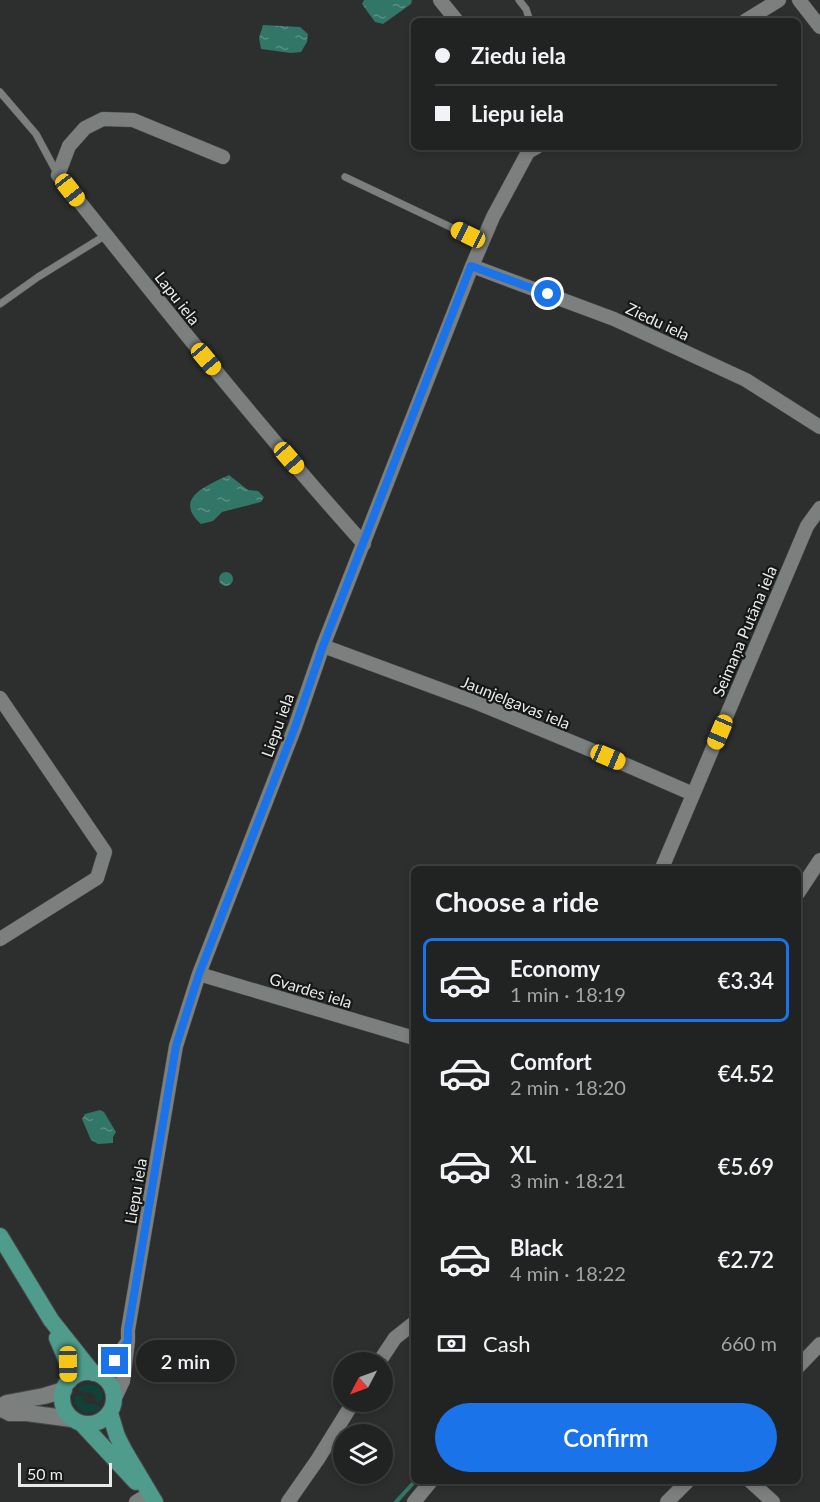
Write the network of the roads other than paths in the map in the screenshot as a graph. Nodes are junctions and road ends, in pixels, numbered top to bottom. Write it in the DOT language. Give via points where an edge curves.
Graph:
graph roads {
  1 [pos="440,0"];
  2 [pos="519,0"];
  3 [pos="779,0"];
  4 [pos="799,0"];
  5 [pos="455,18"];
  6 [pos="529,18"];
  7 [pos="750,18"];
  8 [pos="820,27"];
  9 [pos="0,93"];
  10 [pos="530,150"];
  11 [pos="223,157"];
  12 [pos="58,175"];
  13 [pos="345,177"];
  14 [pos="106,235"];
  15 [pos="482,242"];
  16 [pos="471,266"];
  17 [pos="0,304"];
  18 [pos="820,427"];
  19 [pos="820,508"];
  20 [pos="364,544"];
  21 [pos="323,646"];
  22 [pos="2,700"];
  23 [pos="693,794"];
  24 [pos="820,860"];
  25 [pos="663,866"];
  26 [pos="801,888"];
  27 [pos="0,939"];
  28 [pos="199,974"];
  29 [pos="411,1037"];
  30 [pos="0,1236"];
  31 [pos="51,1320"];
  32 [pos="411,1325"];
  33 [pos="128,1341"];
  34 [pos="820,1344"];
  35 [pos="386,1352"];
  36 [pos="801,1364"];
  37 [pos="96,1374"];
  38 [pos="66,1386"];
  39 [pos="112,1406"];
  40 [pos="0,1408"];
  41 [pos="347,1412"];
  42 [pos="77,1421"];
  43 [pos="429,1484"];
  44 [pos="685,1484"];
  45 [pos="753,1484"];
  46 [pos="147,1499"];
  47 [pos="288,1502"];
  48 [pos="414,1502"];
  49 [pos="666,1502"];
  50 [pos="773,1502"];
  1 -- 5 [label="street"];
  2 -- 6 [label="lane"];
  3 -- 7 [label="street"];
  4 -- 8 [label="street"];
  9 -- 12 [label="lane, Lapu iela" via="36,134"];
  10 -- 15 [label="street, Liepu iela"];
  11 -- 12 [label="street" via="132,120 103,118 85,128 69,146"];
  12 -- 14 [label="street, Lapu iela"];
  13 -- 15 [label="lane"];
  14 -- 17 [label="lane"];
  14 -- 20 [label="street, Lapu iela" via="198,351"];
  15 -- 16 [label="street, Liepu iela"];
  16 -- 18 [label="street, Ziedu iela" via="614,319 695,356 746,380"];
  16 -- 20 [label="street, Liepu iela"];
  19 -- 23 [label="street, Seimaņa Putāna iela" via="807,526"];
  20 -- 21 [label="street, Liepu iela"];
  21 -- 23 [label="street, Jaunjelgavas iela" via="480,704"];
  21 -- 28 [label="street, Liepu iela"];
  22 -- 27 [label="street" via="105,852 97,878"];
  23 -- 25 [label="street, Seimaņa Putāna iela"];
  24 -- 26 [label="street"];
  28 -- 29 [label="street, Gvardes iela"];
  28 -- 33 [label="street, Liepu iela" via="176,1046"];
  30 -- 31 [label="main road"];
  31 -- 37 [label="main road"];
  31 -- 38 [label="main road" via="68,1364"];
  32 -- 35 [label="street"];
  33 -- 37 [label="street, Liepu iela" via="111,1366"];
  33 -- 39 [label="street, Liepu iela" via="123,1381"];
  34 -- 36 [label="street"];
  37 -- 38 [label="main road" via="80,1374"];
  37 -- 39 [label="main road" via="111,1386"];
  38 -- 40 [label="main road"];
  38 -- 42 [label="main road" via="63,1406"];
  39 -- 42 [label="main road" via="94,1424"];
  39 -- 46 [label="main road" via="117,1436 136,1468"];
  40 -- 42 [label="main road" via="10,1413"];
  41 -- 47 [label="street"];
  42 -- 46 [label="main road"];
  43 -- 48 [label="street"];
  44 -- 49 [label="street"];
  45 -- 50 [label="street"];
}
